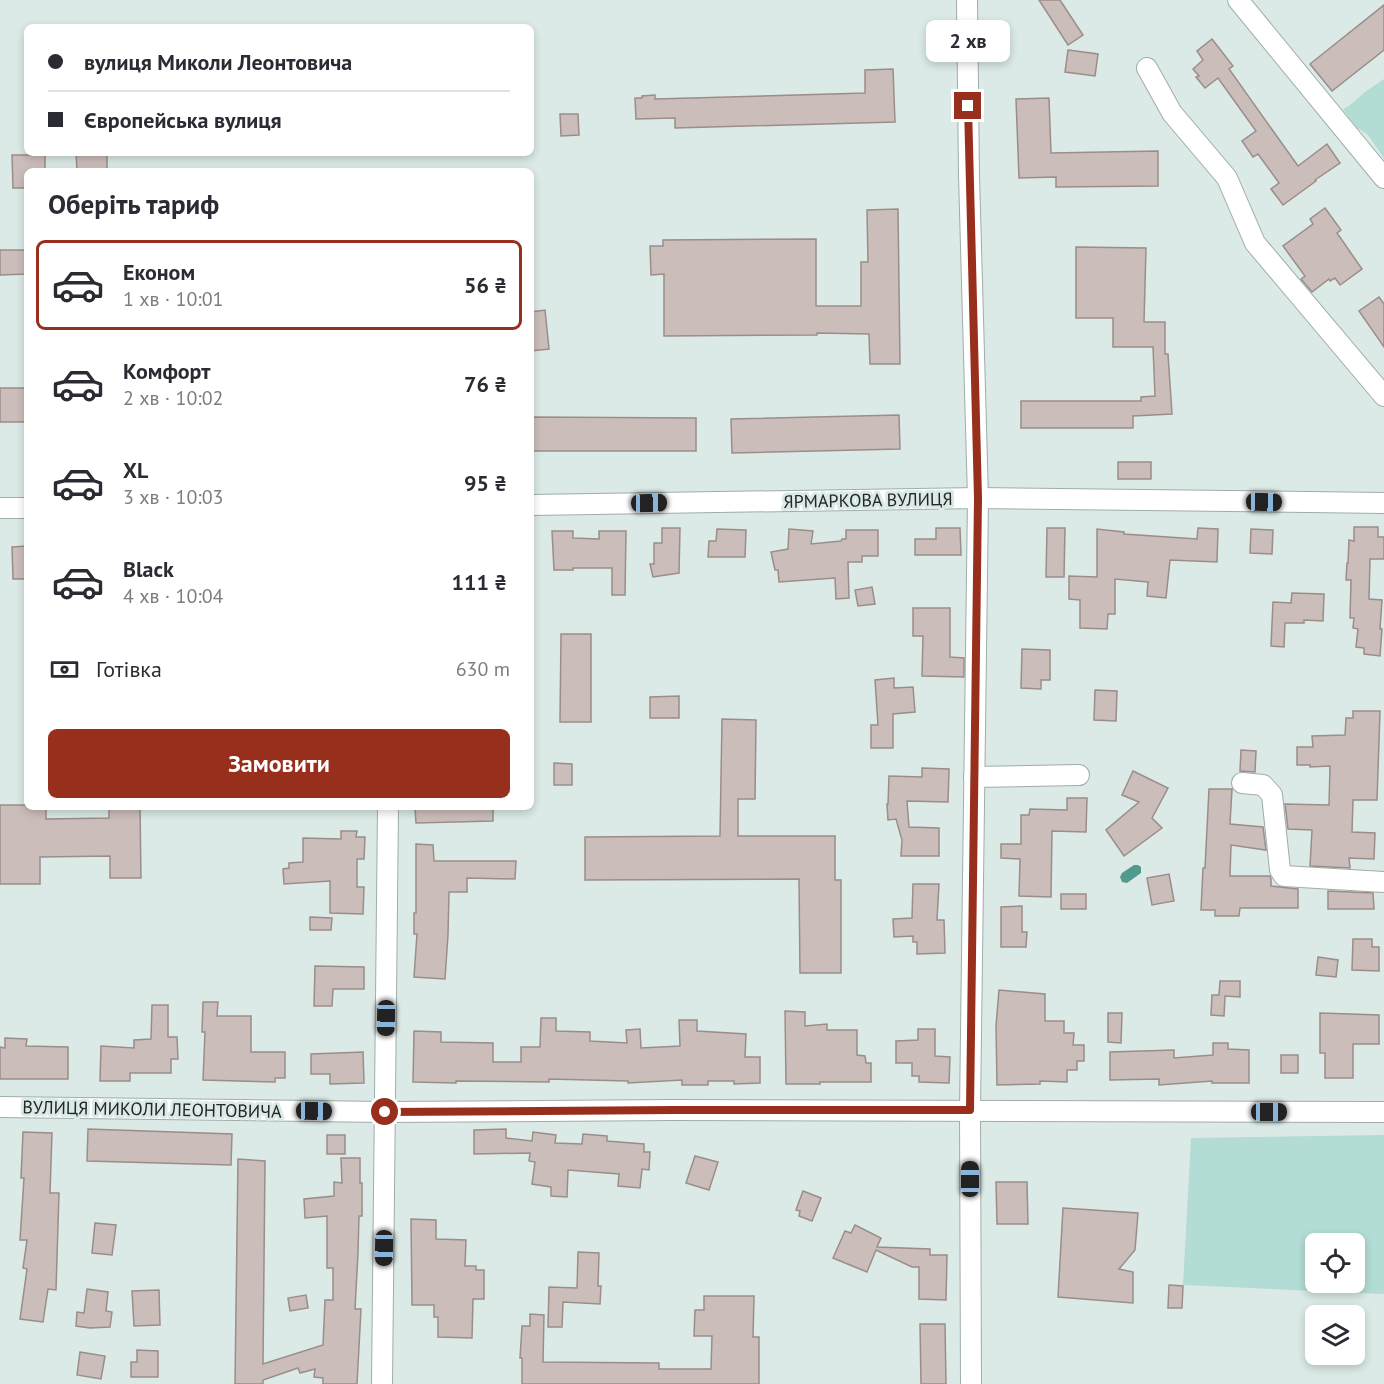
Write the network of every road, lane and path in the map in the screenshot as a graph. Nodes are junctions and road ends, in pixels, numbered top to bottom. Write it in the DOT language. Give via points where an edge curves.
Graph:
graph roads {
  1 [pos="967,0"];
  2 [pos="1238,0"];
  3 [pos="1147,68"];
  4 [pos="1384,178"];
  5 [pos="1384,396"];
  6 [pos="978,498"];
  7 [pos="1384,503"];
  8 [pos="534,505"];
  9 [pos="0,508"];
  10 [pos="24,508"];
  11 [pos="1079,775"];
  12 [pos="974,777"];
  13 [pos="1242,783"];
  14 [pos="388,810"];
  15 [pos="1384,882"];
  16 [pos="0,1107"];
  17 [pos="970,1110"];
  18 [pos="385,1112"];
  19 [pos="1384,1112"];
  20 [pos="382,1384"];
  21 [pos="971,1384"];
  1 -- 6 [label="street"];
  2 -- 4 [label="street"];
  3 -- 5 [label="street" via="1172,113 1227,178 1255,243"];
  6 -- 7 [label="street, ЯРМАРКОВА ВУЛИЦЯ"];
  6 -- 8 [label="street, ЯРМАРКОВА ВУЛИЦЯ"];
  6 -- 12 [label="street"];
  9 -- 10 [label="street"];
  11 -- 12 [label="street"];
  12 -- 17 [label="street"];
  13 -- 15 [label="street" via="1263,785 1272,795 1280,870 1284,876"];
  14 -- 18 [label="street"];
  16 -- 18 [label="street, ВУЛИЦЯ МИКОЛИ ЛЕОНТОВИЧА"];
  17 -- 18 [label="street, ВУЛИЦЯ МИКОЛИ ЛЕОНТОВИЧА"];
  17 -- 19 [label="street, ВУЛИЦЯ МИКОЛИ ЛЕОНТОВИЧА"];
  17 -- 21 [label="street"];
  18 -- 20 [label="street"];
}
